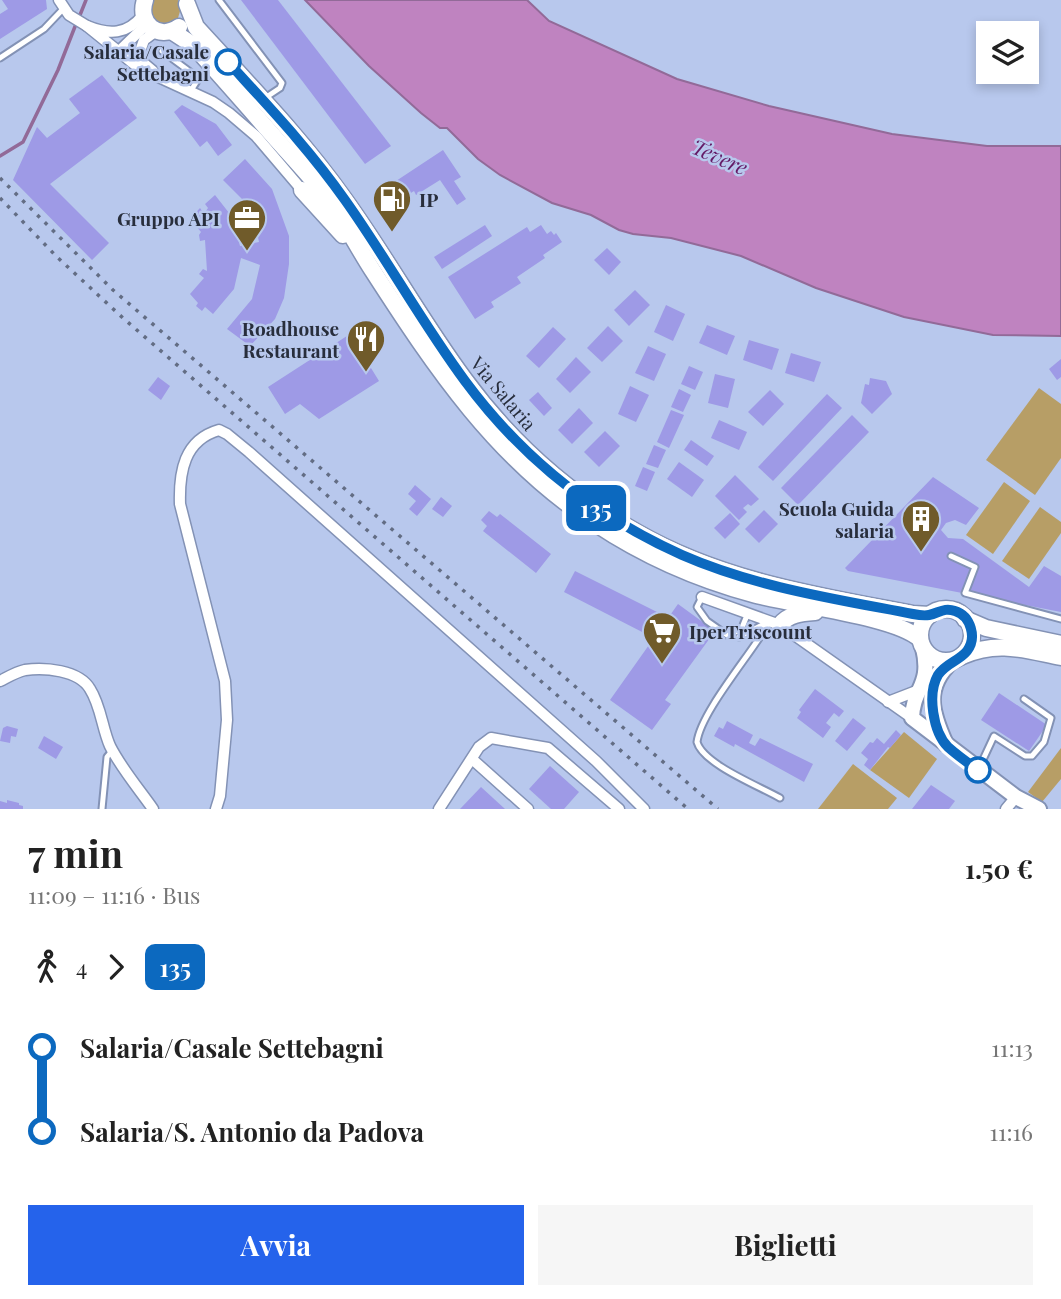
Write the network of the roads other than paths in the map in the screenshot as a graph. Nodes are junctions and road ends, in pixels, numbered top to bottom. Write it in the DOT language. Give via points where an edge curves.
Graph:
graph roads {
  1 [pos="219,0"];
  2 [pos="187,2"];
  3 [pos="61,4"];
  4 [pos="148,18"];
  5 [pos="87,26"];
  6 [pos="173,32"];
  7 [pos="162,51"];
  8 [pos="118,52"];
  9 [pos="0,58"];
  10 [pos="167,81"];
  11 [pos="190,92"];
  12 [pos="262,99"];
  13 [pos="302,190"];
  14 [pos="367,261"];
  15 [pos="951,556"];
  16 [pos="702,597"];
  17 [pos="832,611"];
  18 [pos="748,613"];
  19 [pos="930,615"];
  20 [pos="965,619"];
  21 [pos="1061,619"];
  22 [pos="775,623"];
  23 [pos="740,633"];
  24 [pos="922,643"];
  25 [pos="1061,644"];
  26 [pos="1061,657"];
  27 [pos="956,659"];
  28 [pos="0,681"];
  29 [pos="922,688"];
  30 [pos="1024,699"];
  31 [pos="888,702"];
  32 [pos="912,718"];
  33 [pos="946,745"];
  34 [pos="113,750"];
  35 [pos="472,759"];
  36 [pos="978,770"];
  37 [pos="1016,797"];
  38 [pos="780,798"];
  39 [pos="102,809"];
  40 [pos="153,809"];
  41 [pos="216,809"];
  42 [pos="439,809"];
  43 [pos="528,809"];
  44 [pos="619,809"];
  45 [pos="644,809"];
  46 [pos="1006,809"];
  47 [pos="1039,809"];
  1 -- 12 [label="lane" via="282,83"];
  2 -- 6 [label="main road" via="184,22"];
  2 -- 12 [label="main road, Via Salaria" via="196,27"];
  3 -- 5 [label="street"];
  3 -- 9 [label="lane" via="44,29"];
  4 -- 5 [label="street" via="110,33"];
  4 -- 6 [label="main road"];
  4 -- 8 [label="street"];
  4 -- 10 [label="street" via="139,57"];
  5 -- 8 [label="street"];
  6 -- 14 [label="main road, Via Salaria" via="193,45 316,184"];
  7 -- 11 [label="lane" via="197,77"];
  8 -- 10 [label="street"];
  10 -- 11 [label="street"];
  11 -- 13 [label="street" via="229,113 256,135"];
  12 -- 19 [label="main road, Via Salaria" via="344,198 465,381 506,431 563,484 637,533 711,567 785,588"];
  13 -- 14 [label="main road"];
  14 -- 17 [label="main road, Via Salaria" via="476,418 520,465 572,508 675,567 750,594"];
  15 -- 21 [label="lane" via="975,568 965,593"];
  16 -- 18 [label="street"];
  16 -- 23 [label="lane" via="698,610 711,624 727,635"];
  17 -- 22 [label="main road" via="794,615"];
  17 -- 24 [label="main road, Via Salaria" via="900,626"];
  18 -- 22 [label="street"];
  18 -- 23 [label="lane"];
  19 -- 20 [label="main road" via="945,609"];
  19 -- 24 [label="main road" via="924,621"];
  20 -- 25 [label="main road"];
  20 -- 27 [label="main road" via="971,643"];
  22 -- 23 [label="lane"];
  22 -- 31 [label="street"];
  22 -- 38 [label="lane" via="706,718 697,742 708,758"];
  24 -- 27 [label="main road" via="934,659"];
  24 -- 29 [label="street" via="927,672"];
  26 -- 27 [label="main road" via="999,646"];
  27 -- 33 [label="street" via="935,683 932,709"];
  28 -- 34 [label="street" via="38,669 79,679 90,688"];
  29 -- 31 [label="street"];
  29 -- 32 [label="street"];
  30 -- 36 [label="lane" via="1051,718 1044,742 1032,756 1025,756 994,736"];
  31 -- 32 [label="street"];
  32 -- 33 [label="street"];
  33 -- 36 [label="street"];
  34 -- 39 [label="lane" via="107,757"];
  34 -- 40 [label="street"];
  35 -- 42 [label="street"];
  35 -- 43 [label="street"];
  35 -- 44 [label="street" via="491,738 544,747"];
  36 -- 37 [label="street"];
  37 -- 46 [label="street"];
  37 -- 47 [label="street"];
  41 -- 45 [label="street" via="227,720 225,681 180,504 179,483 190,450 199,439 219,430 432,615"];
}
